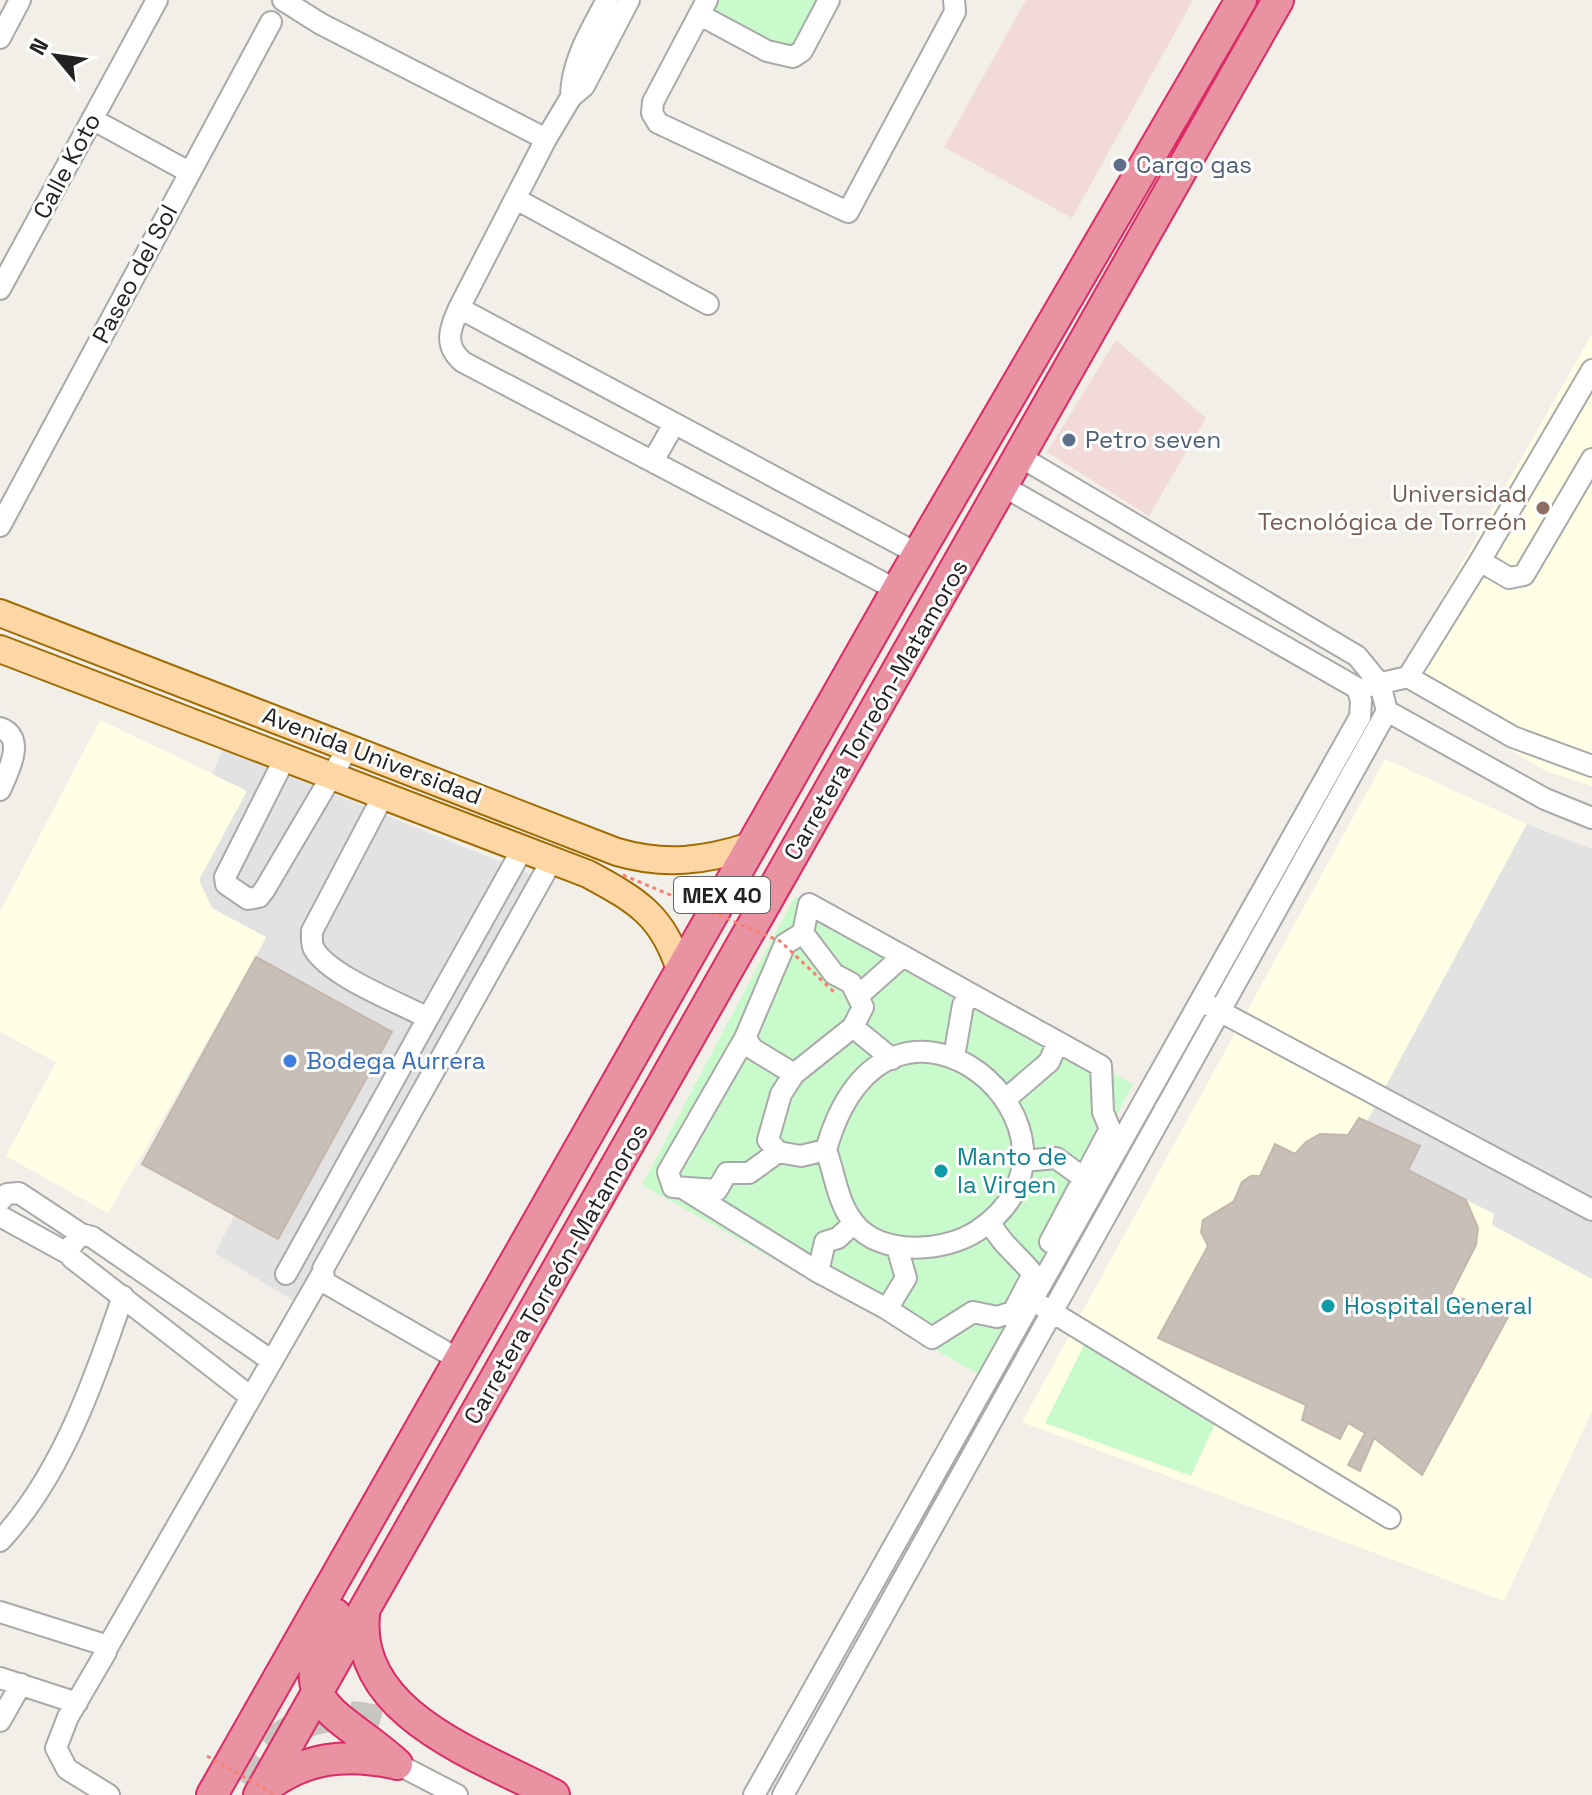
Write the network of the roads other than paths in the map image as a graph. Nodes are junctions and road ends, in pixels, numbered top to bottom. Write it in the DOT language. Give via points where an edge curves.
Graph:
graph roads {
  1 [pos="20,0"];
  2 [pos="157,0"];
  3 [pos="283,0"];
  4 [pos="607,0"];
  5 [pos="629,0"];
  6 [pos="829,0"];
  7 [pos="954,0"];
  8 [pos="1241,0"];
  9 [pos="1278,0"];
  10 [pos="703,7"];
  11 [pos="271,22"];
  12 [pos="0,38"];
  13 [pos="571,97"];
  14 [pos="92,119"];
  15 [pos="546,139"];
  16 [pos="189,172"];
  17 [pos="516,199"];
  18 [pos="0,289"];
  19 [pos="708,304"];
  20 [pos="459,308"];
  21 [pos="1589,384"];
  22 [pos="674,424"];
  23 [pos="1019,456"];
  24 [pos="1592,459"];
  25 [pos="653,461"];
  26 [pos="1003,486"];
  27 [pos="0,526"];
  28 [pos="918,554"];
  29 [pos="1480,561"];
  30 [pos="897,590"];
  31 [pos="0,613"];
  32 [pos="0,649"];
  33 [pos="1408,677"];
  34 [pos="1380,684"];
  35 [pos="1357,688"];
  36 [pos="1387,711"];
  37 [pos="0,728"];
  38 [pos="348,748"];
  39 [pos="284,760"];
  40 [pos="1592,766"];
  41 [pos="333,777"];
  42 [pos="0,790"];
  43 [pos="383,796"];
  44 [pos="496,803"];
  45 [pos="1592,818"];
  46 [pos="483,835"];
  47 [pos="751,846"];
  48 [pos="523,848"];
  49 [pos="552,860"];
  50 [pos="803,933"];
  51 [pos="903,956"];
  52 [pos="680,970"];
  53 [pos="971,994"];
  54 [pos="858,996"];
  55 [pos="1200,1000"];
  56 [pos="1220,1012"];
  57 [pos="428,1018"];
  58 [pos="853,1027"];
  59 [pos="745,1038"];
  60 [pos="1058,1042"];
  61 [pos="954,1057"];
  62 [pos="892,1059"];
  63 [pos="794,1074"];
  64 [pos="1007,1098"];
  65 [pos="826,1150"];
  66 [pos="778,1152"];
  67 [pos="1023,1161"];
  68 [pos="1108,1168"];
  69 [pos="1084,1178"];
  70 [pos="1127,1178"];
  71 [pos="686,1190"];
  72 [pos="0,1201"];
  73 [pos="1592,1210"];
  74 [pos="0,1216"];
  75 [pos="990,1222"];
  76 [pos="854,1223"];
  77 [pos="81,1234"];
  78 [pos="897,1247"];
  79 [pos="69,1254"];
  80 [pos="818,1272"];
  81 [pos="286,1274"];
  82 [pos="322,1274"];
  83 [pos="1033,1274"];
  84 [pos="123,1296"];
  85 [pos="1032,1300"];
  86 [pos="887,1309"];
  87 [pos="1053,1312"];
  88 [pos="458,1359"];
  89 [pos="272,1361"];
  90 [pos="251,1397"];
  91 [pos="411,1442"];
  92 [pos="1390,1518"];
  93 [pos="0,1541"];
  94 [pos="0,1612"];
  95 [pos="364,1613"];
  96 [pos="854,1621"];
  97 [pos="875,1631"];
  98 [pos="107,1648"];
  99 [pos="0,1678"];
  100 [pos="21,1684"];
  101 [pos="318,1692"];
  102 [pos="77,1703"];
  103 [pos="0,1721"];
  104 [pos="387,1723"];
  105 [pos="397,1764"];
  106 [pos="421,1786"];
  107 [pos="254,1791"];
  108 [pos="109,1795"];
  109 [pos="212,1795"];
  110 [pos="457,1795"];
  111 [pos="516,1795"];
  112 [pos="554,1795"];
  113 [pos="754,1795"];
  114 [pos="783,1795"];
  1 -- 12 [label="street"];
  2 -- 14 [label="street, Calle Koto"];
  3 -- 15 [label="street"];
  4 -- 13 [label="street" via="582,49"];
  5 -- 13 [label="street" via="584,86"];
  6 -- 10 [label="street" via="802,51 793,57 767,51"];
  7 -- 10 [label="street" via="955,12 848,212 654,118 653,102"];
  8 -- 28 [label="highway, MEX 40"];
  9 -- 23 [label="highway, Carretera Torreón-Matamoros / MEX 40"];
  11 -- 16 [label="street, Paseo del Sol"];
  13 -- 15 [label="street"];
  14 -- 16 [label="street"];
  14 -- 18 [label="street, Calle Koto"];
  15 -- 17 [label="street"];
  16 -- 27 [label="street, Paseo del Sol"];
  17 -- 19 [label="street"];
  17 -- 20 [label="street"];
  20 -- 22 [label="street"];
  20 -- 25 [label="street" via="449,336 454,354 463,362"];
  21 -- 29 [label="street"];
  22 -- 25 [label="street"];
  22 -- 28 [label="street"];
  23 -- 26 [label="highway, Carretera Torreón-Matamoros / MEX 40"];
  23 -- 34 [label="street" via="1357,656"];
  24 -- 29 [label="street" via="1524,575 1509,578"];
  25 -- 30 [label="street"];
  26 -- 35 [label="street"];
  26 -- 95 [label="highway, Carretera Torreón-Matamoros / MEX 40"];
  28 -- 30 [label="highway, MEX 40"];
  29 -- 33 [label="street"];
  30 -- 47 [label="highway, MEX 40"];
  31 -- 38 [label="main road, Avenida Universidad"];
  32 -- 39 [label="main road, Avenida Universidad"];
  33 -- 34 [label="street"];
  33 -- 40 [label="street" via="1513,737"];
  34 -- 35 [label="street"];
  34 -- 36 [label="street"];
  35 -- 55 [label="street" via="1357,724"];
  36 -- 45 [label="street" via="1545,799"];
  36 -- 56 [label="street"];
  37 -- 42 [label="street" via="14,739"];
  38 -- 41 [label="street"];
  38 -- 44 [label="main road, Avenida Universidad"];
  39 -- 41 [label="main road, Avenida Universidad"];
  39 -- 41 [label="street" via="225,877 226,884 248,899 265,889"];
  41 -- 43 [label="main road, Avenida Universidad"];
  43 -- 46 [label="main road, Avenida Universidad"];
  43 -- 57 [label="street" via="312,931 312,942 322,959 343,974"];
  44 -- 46 [label="main road"];
  44 -- 47 [label="main road, Avenida Universidad" via="617,852 660,861 717,857"];
  46 -- 48 [label="main road, Avenida Universidad"];
  47 -- 52 [label="highway, MEX 40"];
  48 -- 49 [label="main road, Avenida Universidad"];
  48 -- 57 [label="street"];
  49 -- 52 [label="main road, Avenida Universidad" via="641,904 661,925"];
  49 -- 82 [label="street"];
  50 -- 51 [label="street" via="809,904"];
  50 -- 54 [label="street"];
  50 -- 59 [label="street" via="785,944"];
  51 -- 53 [label="street"];
  51 -- 54 [label="street"];
  52 -- 88 [label="highway, MEX 40"];
  53 -- 60 [label="street"];
  53 -- 61 [label="street" via="963,1005"];
  54 -- 58 [label="street" via="863,1007"];
  55 -- 56 [label="street"];
  55 -- 68 [label="street"];
  56 -- 70 [label="street"];
  56 -- 73 [label="street"];
  57 -- 81 [label="street"];
  58 -- 62 [label="street"];
  58 -- 63 [label="street"];
  59 -- 63 [label="street" via="753,1049"];
  59 -- 71 [label="street" via="668,1172 673,1187"];
  60 -- 64 [label="street" via="1049,1062"];
  60 -- 69 [label="street" via="1101,1066 1103,1112 1110,1129"];
  61 -- 62 [label="street" via="924,1051"];
  61 -- 64 [label="street" via="982,1072"];
  62 -- 65 [label="street" via="877,1063 853,1091"];
  63 -- 66 [label="street" via="781,1094 768,1140"];
  64 -- 67 [label="street"];
  65 -- 66 [label="street" via="801,1156"];
  65 -- 76 [label="street"];
  66 -- 71 [label="street" via="749,1173 727,1173 717,1190"];
  67 -- 69 [label="street" via="1056,1158"];
  67 -- 75 [label="street" via="1011,1197"];
  68 -- 70 [label="street"];
  68 -- 85 [label="street"];
  69 -- 83 [label="street"];
  70 -- 87 [label="street"];
  71 -- 80 [label="street"];
  72 -- 77 [label="street" via="19,1193"];
  74 -- 79 [label="street"];
  75 -- 78 [label="street" via="932,1248"];
  75 -- 83 [label="street" via="1001,1244"];
  76 -- 78 [label="street"];
  76 -- 80 [label="street" via="825,1242"];
  77 -- 79 [label="street" via="72,1241"];
  77 -- 89 [label="street"];
  78 -- 86 [label="street" via="906,1278"];
  79 -- 84 [label="street"];
  80 -- 86 [label="street"];
  82 -- 88 [label="street" via="324,1282"];
  82 -- 89 [label="street"];
  83 -- 86 [label="street" via="1013,1312 997,1317 973,1312 932,1338"];
  84 -- 90 [label="street"];
  84 -- 93 [label="street" via="76,1424"];
  85 -- 87 [label="street"];
  85 -- 96 [label="street"];
  87 -- 92 [label="street"];
  87 -- 97 [label="street"];
  88 -- 91 [label="highway, MEX 40"];
  89 -- 90 [label="street"];
  90 -- 98 [label="street"];
  91 -- 101 [label="highway" via="401,1488 316,1653"];
  91 -- 109 [label="highway, MEX 40"];
  94 -- 98 [label="street"];
  95 -- 101 [label="highway, Carretera Torreón-Matamoros / MEX 40"];
  95 -- 112 [label="highway" via="365,1655 391,1700 448,1738"];
  96 -- 97 [label="street"];
  96 -- 113 [label="street"];
  97 -- 114 [label="street"];
  98 -- 102 [label="street"];
  99 -- 100 [label="street"];
  100 -- 102 [label="street"];
  100 -- 103 [label="street"];
  101 -- 105 [label="highway" via="339,1721"];
  101 -- 107 [label="highway, Carretera Torreón-Matamoros / MEX 40"];
  102 -- 108 [label="street" via="57,1741 58,1756 67,1769"];
  104 -- 111 [label="highway"];
  105 -- 106 [label="street"];
  105 -- 107 [label="highway" via="361,1756 318,1760"];
  106 -- 110 [label="street"];
}
